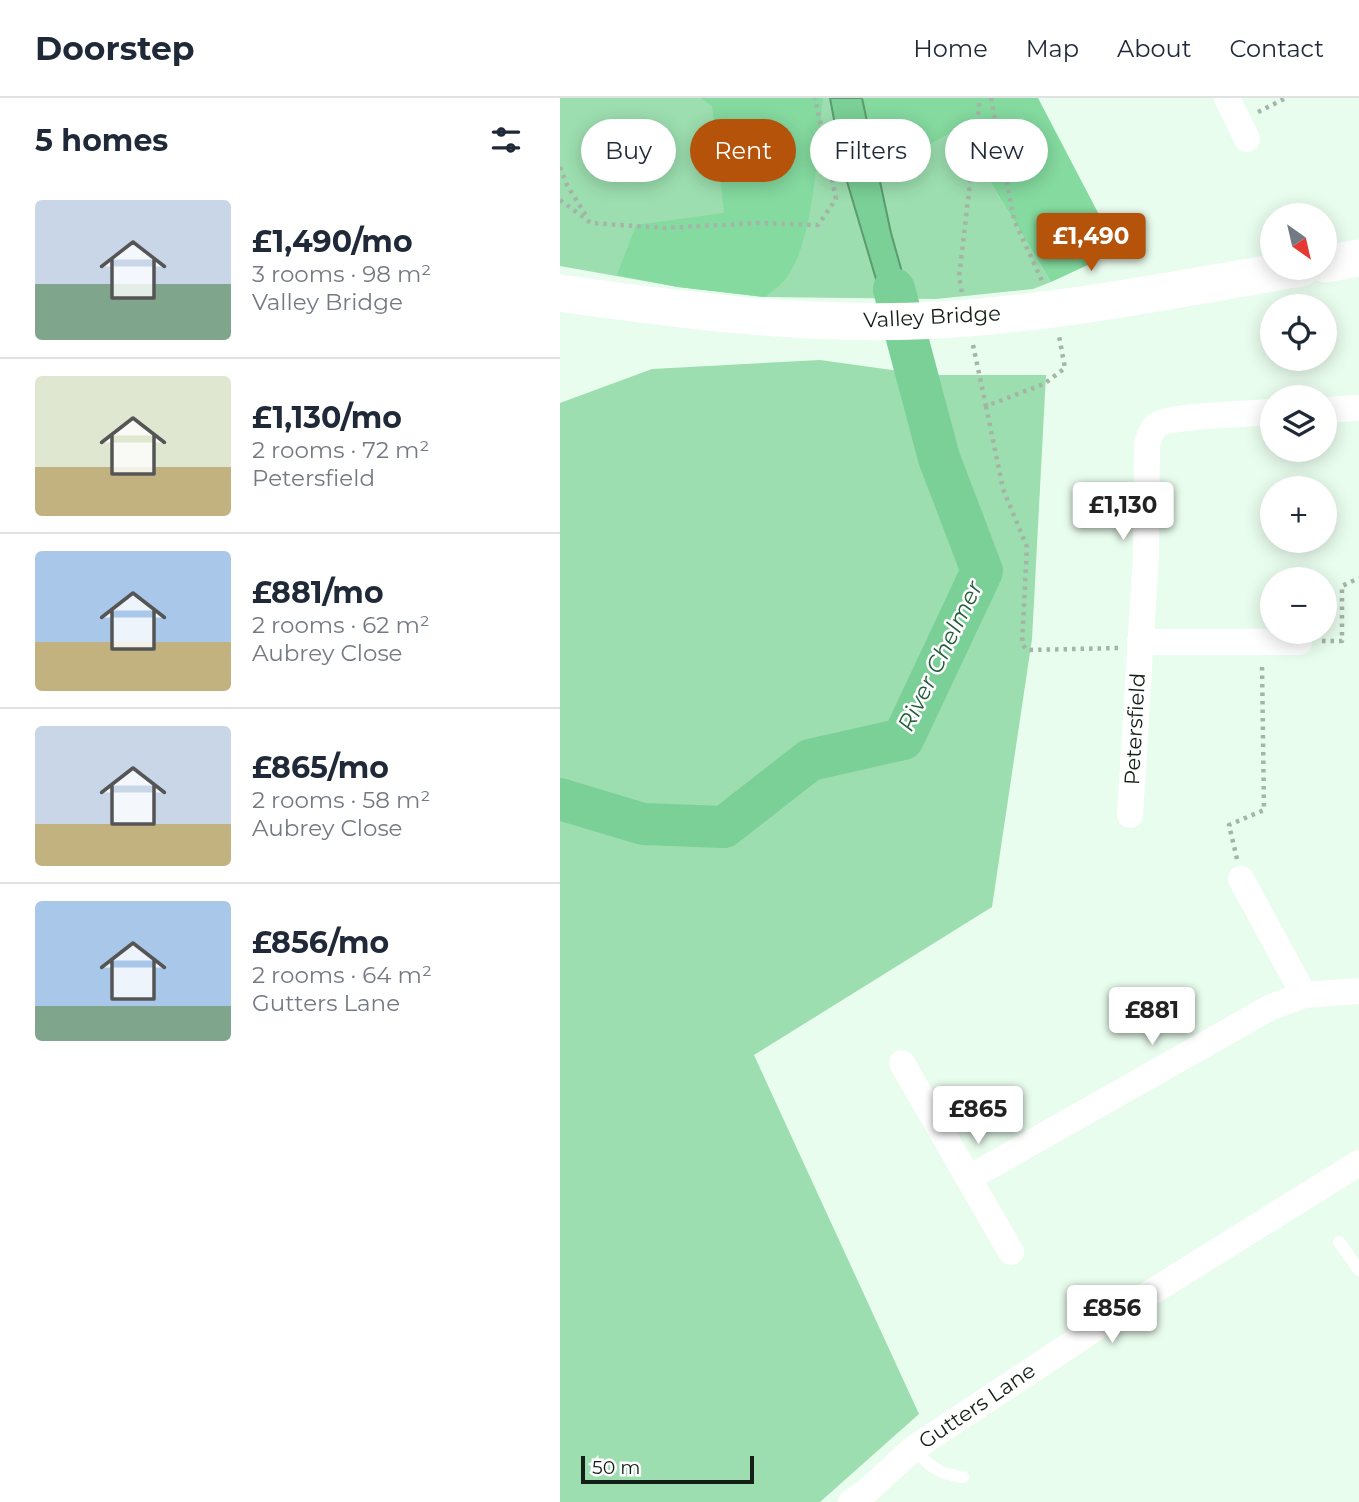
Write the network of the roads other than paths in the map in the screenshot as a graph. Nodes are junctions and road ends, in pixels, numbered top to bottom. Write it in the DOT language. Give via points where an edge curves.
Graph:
graph roads {
  1 [pos="1227,98"];
  2 [pos="1247,139"];
  3 [pos="1359,258"];
  4 [pos="1337,262"];
  5 [pos="1260,275"];
  6 [pos="560,293"];
  7 [pos="1359,408"];
  8 [pos="1337,409"];
  9 [pos="1260,413"];
  10 [pos="1140,642"];
  11 [pos="1260,642"];
  12 [pos="1130,815"];
  13 [pos="1241,879"];
  14 [pos="1359,991"];
  15 [pos="1304,995"];
  16 [pos="902,1063"];
  17 [pos="1359,1163"];
  18 [pos="969,1178"];
  19 [pos="1339,1242"];
  20 [pos="1011,1252"];
  21 [pos="1359,1270"];
  22 [pos="915,1448"];
  23 [pos="963,1477"];
  24 [pos="851,1502"];
  1 -- 2 [label="street"];
  3 -- 4 [label="street"];
  5 -- 6 [label="street, Valley Bridge" via="1045,309 939,320 762,318"];
  7 -- 8 [label="street"];
  9 -- 10 [label="street, Petersfield" via="1176,419 1155,427 1150,435"];
  10 -- 11 [label="street, Petersfield"];
  10 -- 12 [label="street, Petersfield"];
  13 -- 15 [label="street"];
  14 -- 15 [label="street"];
  15 -- 18 [label="street" via="1271,1007"];
  16 -- 18 [label="street"];
  17 -- 22 [label="street, Gutters Lane" via="1126,1308"];
  18 -- 20 [label="street"];
  19 -- 21 [label="lane"];
  22 -- 23 [label="lane" via="928,1465 943,1474"];
  22 -- 24 [label="street, Gutters Lane"];
}
